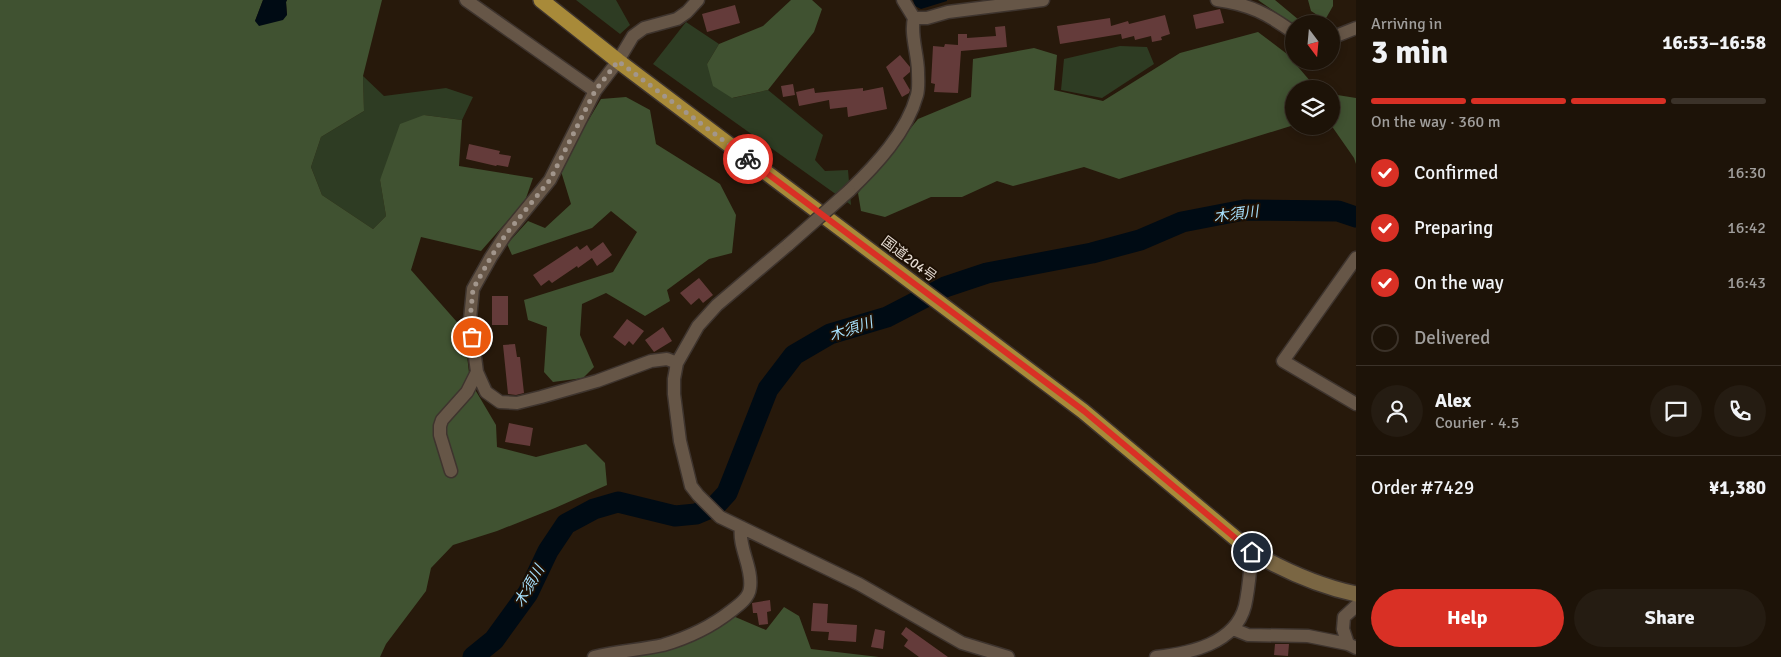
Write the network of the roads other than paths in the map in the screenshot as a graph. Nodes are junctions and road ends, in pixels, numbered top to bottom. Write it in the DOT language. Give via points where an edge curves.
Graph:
graph roads {
  1 [pos="466,0"];
  2 [pos="541,0"];
  3 [pos="698,0"];
  4 [pos="903,0"];
  5 [pos="1043,0"];
  6 [pos="1217,0"];
  7 [pos="914,18"];
  8 [pos="1285,27"];
  9 [pos="1356,28"];
  10 [pos="1340,34"];
  11 [pos="618,61"];
  12 [pos="595,91"];
  13 [pos="1356,258"];
  14 [pos="677,363"];
  15 [pos="477,372"];
  16 [pos="1356,404"];
  17 [pos="451,471"];
  18 [pos="740,527"];
  19 [pos="1252,552"];
  20 [pos="1356,594"];
  21 [pos="1356,606"];
  22 [pos="1233,629"];
  23 [pos="1352,646"];
  24 [pos="594,657"];
  25 [pos="1008,657"];
  26 [pos="1156,657"];
  1 -- 12 [label="street"];
  2 -- 11 [label="highway, 国道204号"];
  3 -- 11 [label="street" via="677,19 644,28 633,36"];
  4 -- 7 [label="street"];
  5 -- 7 [label="street"];
  6 -- 8 [label="street" via="1248,7"];
  7 -- 14 [label="street, bridge" via="917,94 906,121 878,163 849,192 717,305 698,326"];
  9 -- 10 [label="street"];
  11 -- 12 [label="street"];
  11 -- 19 [label="highway, 国道204号" via="1084,411"];
  12 -- 15 [label="street" via="550,180 506,234 473,289 470,320"];
  13 -- 16 [label="street" via="1283,361"];
  14 -- 15 [label="street" via="667,359 650,361 597,381 517,403 500,402 486,392"];
  14 -- 18 [label="street" via="674,394 687,476 698,495 720,517"];
  15 -- 17 [label="street" via="467,392 440,426"];
  18 -- 24 [label="street" via="739,537 750,588 745,600 721,619 687,636 662,645"];
  18 -- 25 [label="street" via="859,584 962,642"];
  19 -- 20 [label="street" via="1294,574"];
  19 -- 22 [label="street" via="1245,607"];
  21 -- 23 [label="street" via="1344,617 1343,629"];
  22 -- 23 [label="street" via="1248,635 1308,636"];
  22 -- 26 [label="street" via="1221,640 1204,647"];
}
